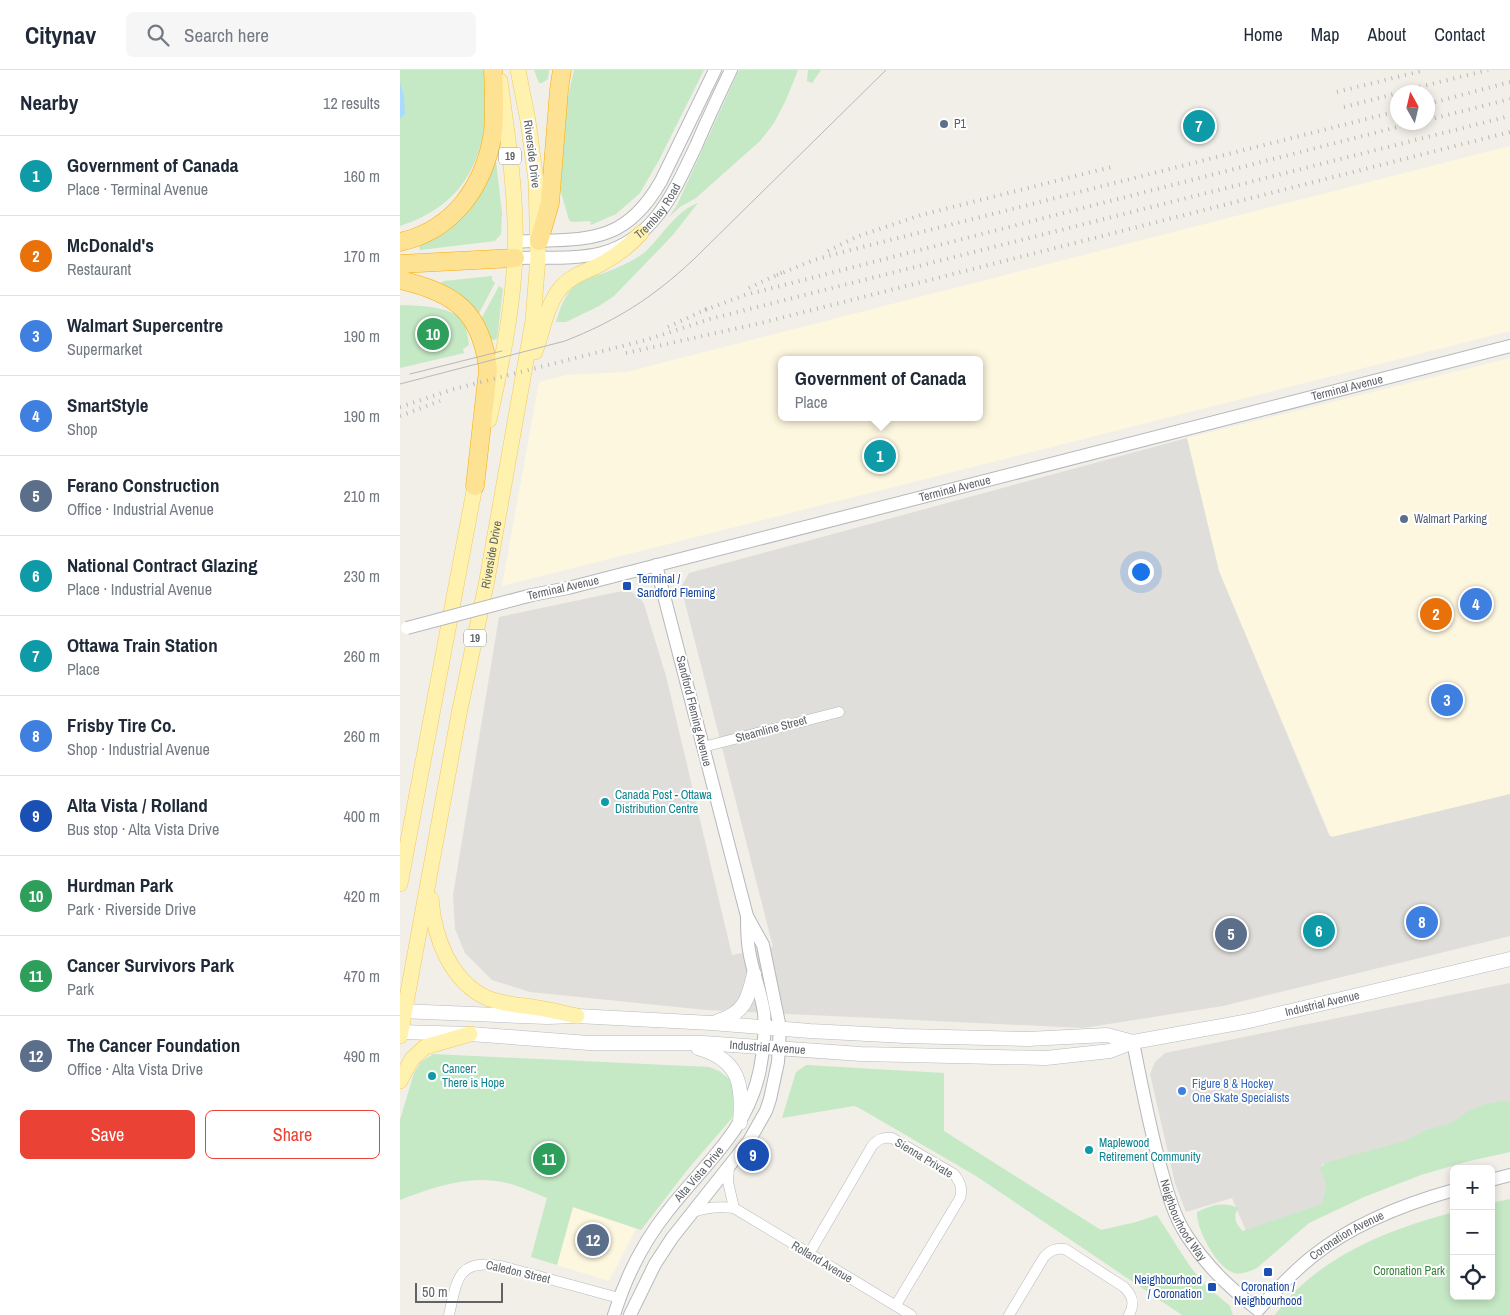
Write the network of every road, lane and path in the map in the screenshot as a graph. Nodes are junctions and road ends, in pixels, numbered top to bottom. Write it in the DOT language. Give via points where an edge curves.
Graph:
graph roads {
  1 [pos="493,70"];
  2 [pos="498,70"];
  3 [pos="518,70"];
  4 [pos="562,70"];
  5 [pos="715,70"];
  6 [pos="731,70"];
  7 [pos="641,233"];
  8 [pos="400,242"];
  9 [pos="538,249"];
  10 [pos="515,250"];
  11 [pos="400,264"];
  12 [pos="400,280"];
  13 [pos="1510,346"];
  14 [pos="519,401"];
  15 [pos="475,486"];
  16 [pos="656,565"];
  17 [pos="403,629"];
  18 [pos="839,712"];
  19 [pos="703,747"];
  20 [pos="430,875"];
  21 [pos="400,884"];
  22 [pos="747,916"];
  23 [pos="1510,960"];
  24 [pos="754,974"];
  25 [pos="402,1011"];
  26 [pos="577,1016"];
  27 [pos="711,1023"];
  28 [pos="764,1027"];
  29 [pos="780,1028"];
  30 [pos="400,1033"];
  31 [pos="470,1034"];
  32 [pos="1133,1042"];
  33 [pos="665,1043"];
  34 [pos="762,1048"];
  35 [pos="779,1049"];
  36 [pos="400,1081"];
  37 [pos="740,1123"];
  38 [pos="729,1166"];
  39 [pos="1510,1175"];
  40 [pos="1495,1179"];
  41 [pos="1450,1191"];
  42 [pos="734,1208"];
  43 [pos="693,1212"];
  44 [pos="809,1254"];
  45 [pos="619,1298"];
  46 [pos="896,1305"];
  47 [pos="1257,1313"];
  48 [pos="449,1315"];
  49 [pos="614,1315"];
  50 [pos="630,1315"];
  51 [pos="911,1315"];
  52 [pos="1009,1315"];
  53 [pos="1129,1315"];
  1 -- 8 [label="highway" via="493,131 477,182 461,206 437,228"];
  2 -- 10 [label="main road, Riverside Drive / 19" via="511,160"];
  3 -- 9 [label="main road, Riverside Drive / 19" via="534,156"];
  4 -- 9 [label="highway" via="550,203"];
  5 -- 9 [label="street, Tremblay Road" via="661,182 641,212 612,232"];
  6 -- 7 [label="street, Tremblay Road" via="671,197"];
  7 -- 9 [label="street, Tremblay Road" via="603,253 575,257"];
  7 -- 14 [label="main road" via="602,264 574,276 558,291"];
  9 -- 10 [label="street, Tremblay Road"];
  9 -- 14 [label="main road, Riverside Drive / 19" via="533,321"];
  10 -- 11 [label="highway"];
  10 -- 15 [label="main road, Riverside Drive / 19" via="504,355"];
  12 -- 15 [label="highway" via="430,287 453,299 465,310 482,339 488,370"];
  13 -- 16 [label="street, Terminal Avenue"];
  14 -- 20 [label="main road, Riverside Drive / 19"];
  15 -- 21 [label="main road, Riverside Drive / 19"];
  16 -- 17 [label="street, Terminal Avenue, bridge"];
  16 -- 19 [label="street, Sandford Fleming Avenue"];
  18 -- 19 [label="street, Steamline Street"];
  19 -- 22 [label="street, Sandford Fleming Avenue"];
  20 -- 25 [label="main road, Riverside Drive / 19"];
  20 -- 26 [label="main road" via="438,940 446,958 462,979 486,998 501,1003"];
  22 -- 24 [label="street, Sandford Fleming Avenue" via="748,949"];
  22 -- 29 [label="street, Sandford Fleming Avenue" via="763,945"];
  23 -- 32 [label="main road, Industrial Avenue" via="1248,1021"];
  24 -- 27 [label="main road" via="744,1005 728,1018"];
  24 -- 28 [label="street, Sandford Fleming Avenue" via="764,1012"];
  25 -- 26 [label="main road, Industrial Avenue"];
  25 -- 30 [label="main road, Riverside Drive / 19"];
  26 -- 27 [label="main road, Industrial Avenue"];
  27 -- 28 [label="main road, Industrial Avenue"];
  28 -- 29 [label="main road, Industrial Avenue"];
  28 -- 34 [label="street, Alta Vista Drive"];
  29 -- 32 [label="main road, Industrial Avenue" via="931,1037 1028,1039 1107,1035"];
  29 -- 35 [label="street, Alta Vista Drive"];
  30 -- 31 [label="main road, Industrial Avenue"];
  31 -- 33 [label="main road, Industrial Avenue" via="589,1042"];
  31 -- 36 [label="main road" via="425,1047 412,1059"];
  32 -- 35 [label="main road, Industrial Avenue" via="1110,1051 1046,1058"];
  32 -- 47 [label="street, Neighbourhood Way" via="1154,1143 1173,1209 1186,1235 1214,1272"];
  33 -- 34 [label="main road, Industrial Avenue"];
  33 -- 37 [label="main road" via="699,1048 726,1063 736,1076 741,1091"];
  34 -- 35 [label="main road, Industrial Avenue"];
  34 -- 37 [label="street, Alta Vista Drive" via="754,1093"];
  35 -- 38 [label="street, Alta Vista Drive" via="766,1111 749,1141"];
  37 -- 45 [label="street, Alta Vista Drive" via="666,1212"];
  38 -- 42 [label="street" via="728,1182"];
  38 -- 43 [label="street, Alta Vista Drive"];
  39 -- 40 [label="street"];
  41 -- 47 [label="street, Coronation Avenue" via="1384,1215 1338,1238 1302,1265"];
  42 -- 43 [label="street" via="718,1206"];
  42 -- 44 [label="street, Rolland Avenue"];
  43 -- 50 [label="street, Alta Vista Drive" via="655,1264"];
  44 -- 46 [label="street, Rolland Avenue"];
  44 -- 46 [label="street, Sienna Private" via="877,1140 892,1138 954,1174 962,1191 960,1198"];
  45 -- 48 [label="street, Caledon Street" via="501,1266 476,1264 458,1279"];
  45 -- 49 [label="street, Alta Vista Drive"];
  46 -- 51 [label="street, Rolland Avenue"];
  52 -- 53 [label="street" via="1044,1257 1056,1248 1065,1249 1124,1287 1133,1302"];
}
